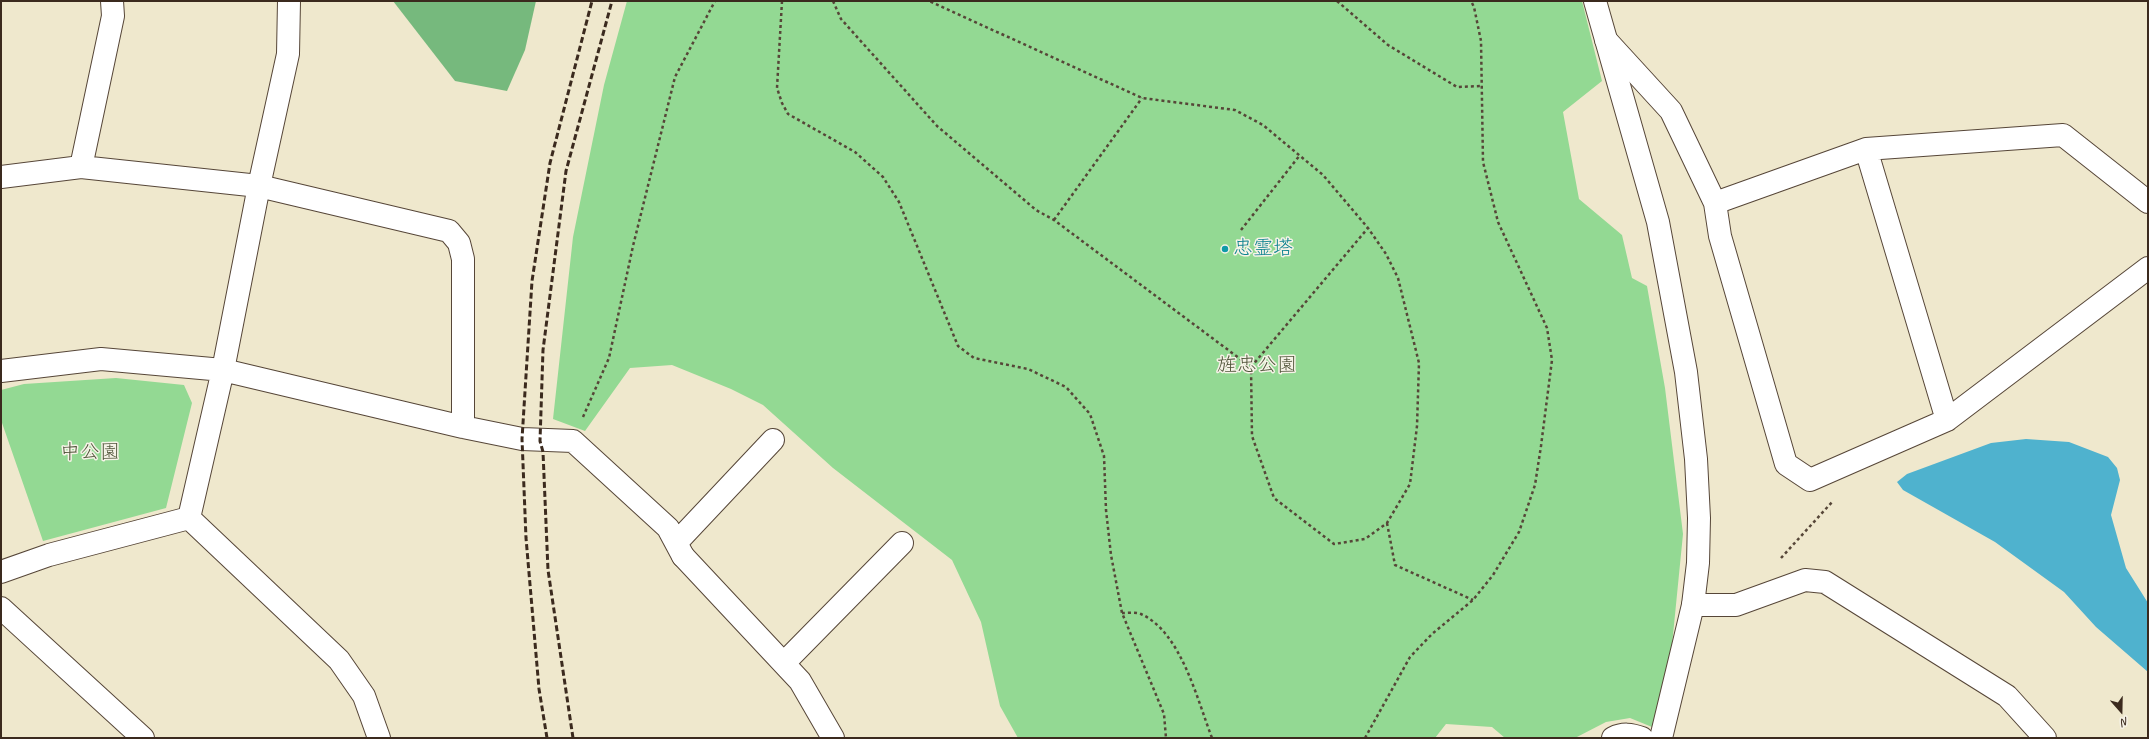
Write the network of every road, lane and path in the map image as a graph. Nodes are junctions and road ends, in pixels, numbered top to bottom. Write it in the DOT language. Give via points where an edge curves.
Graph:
graph roads {
  1 [pos="112,1"];
  2 [pos="289,1"];
  3 [pos="715,1"];
  4 [pos="782,1"];
  5 [pos="833,1"];
  6 [pos="929,1"];
  7 [pos="1337,1"];
  8 [pos="1471,1"];
  9 [pos="1595,1"];
  10 [pos="1606,40"];
  11 [pos="1482,86"];
  12 [pos="1142,98"];
  13 [pos="1866,149"];
  14 [pos="1300,155"];
  15 [pos="81,167"];
  16 [pos="1,177"];
  17 [pos="259,186"];
  18 [pos="2148,202"];
  19 [pos="1715,203"];
  20 [pos="1054,220"];
  21 [pos="1368,228"];
  22 [pos="1241,230"];
  23 [pos="2148,268"];
  24 [pos="1251,368"];
  25 [pos="1,370"];
  26 [pos="223,370"];
  27 [pos="1946,420"];
  28 [pos="463,427"];
  29 [pos="773,440"];
  30 [pos="573,441"];
  31 [pos="1842,466"];
  32 [pos="189,518"];
  33 [pos="1387,523"];
  34 [pos="902,543"];
  35 [pos="680,549"];
  36 [pos="1780,560"];
  37 [pos="1,572"];
  38 [pos="1473,600"];
  39 [pos="1693,605"];
  40 [pos="1,608"];
  41 [pos="1122,614"];
  42 [pos="784,663"];
  43 [pos="143,738"];
  44 [pos="380,738"];
  45 [pos="833,738"];
  46 [pos="1166,738"];
  47 [pos="1212,738"];
  48 [pos="1365,738"];
  49 [pos="1613,738"];
  50 [pos="1642,738"];
  51 [pos="1661,738"];
  52 [pos="2045,738"];
  1 -- 15 [label="street" via="113,16"];
  2 -- 17 [label="street" via="288,54"];
  3 -- 30 [label="path" via="675,77 633,246 609,358"];
  4 -- 41 [label="path" via="777,88 782,103 788,114 855,152 883,177 899,202 958,346 974,358 1028,369 1066,387 1090,414 1104,456 1111,555"];
  5 -- 20 [label="path" via="841,19 937,126 1036,210"];
  6 -- 12 [label="path"];
  7 -- 11 [label="path" via="1388,45 1457,87"];
  8 -- 11 [label="path" via="1481,41"];
  9 -- 10 [label="street"];
  10 -- 19 [label="street" via="1671,111"];
  10 -- 39 [label="street" via="1658,222 1686,372 1696,459 1699,518 1698,563"];
  11 -- 38 [label="path" via="1483,162 1498,222 1547,328 1552,360 1535,485 1519,532 1493,575"];
  12 -- 14 [label="path" via="1235,110 1263,125"];
  12 -- 20 [label="path"];
  13 -- 18 [label="street" via="2063,135"];
  13 -- 19 [label="street"];
  13 -- 27 [label="street"];
  14 -- 21 [label="path" via="1323,175"];
  14 -- 22 [label="path"];
  15 -- 16 [label="street"];
  15 -- 17 [label="street"];
  17 -- 26 [label="street"];
  17 -- 28 [label="street" via="449,231 459,243 463,259"];
  19 -- 31 [label="street" via="1720,236 1786,464 1810,480"];
  20 -- 24 [label="path"];
  21 -- 24 [label="path"];
  21 -- 33 [label="path" via="1386,254 1398,278 1419,363 1417,426 1410,484"];
  23 -- 27 [label="street"];
  24 -- 33 [label="path" via="1252,436 1274,498 1334,544 1365,539"];
  25 -- 26 [label="street" via="101,358"];
  26 -- 28 [label="street"];
  26 -- 32 [label="street"];
  27 -- 31 [label="street"];
  28 -- 30 [label="street" via="522,438"];
  29 -- 35 [label="street"];
  30 -- 35 [label="street" via="668,528"];
  31 -- 36 [label="path" via="1842,492"];
  32 -- 37 [label="street" via="49,555"];
  32 -- 44 [label="street" via="339,660 364,696"];
  33 -- 38 [label="path" via="1395,565"];
  34 -- 42 [label="street"];
  35 -- 42 [label="street"];
  38 -- 48 [label="path" via="1432,634 1410,657"];
  39 -- 51 [label="street"];
  39 -- 52 [label="street" via="1736,605 1805,580 1825,582 2007,696"];
  40 -- 43 [label="street"];
  41 -- 46 [label="path" via="1164,714"];
  41 -- 47 [label="path" via="1139,613 1160,626 1179,654"];
  42 -- 45 [label="street" via="800,680"];
  49 -- 50 [label="street" via="1631,734"];
}
